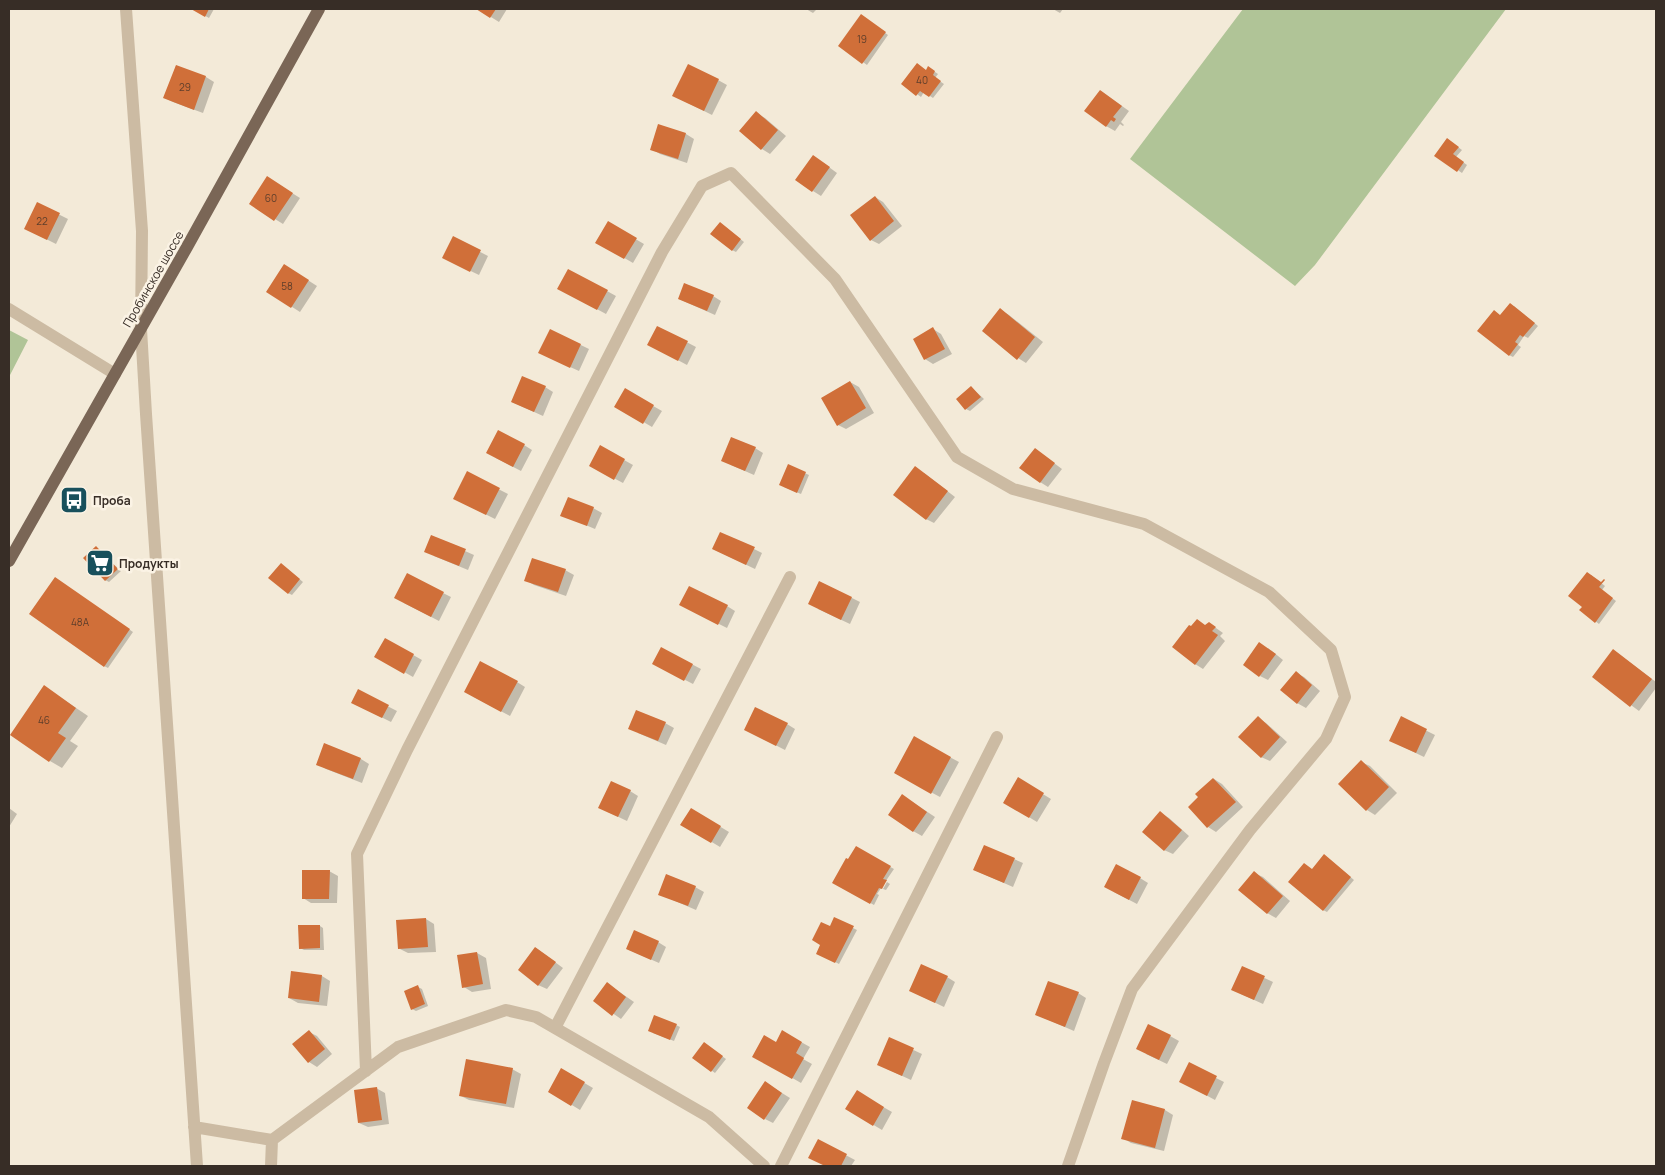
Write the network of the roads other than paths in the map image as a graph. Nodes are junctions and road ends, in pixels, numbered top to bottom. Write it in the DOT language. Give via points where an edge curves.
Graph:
graph roads {
  1 [pos="126,9"];
  2 [pos="319,9"];
  3 [pos="9,309"];
  4 [pos="140,329"];
  5 [pos="115,374"];
  6 [pos="9,561"];
  7 [pos="790,577"];
  8 [pos="997,737"];
  9 [pos="555,1028"];
  10 [pos="366,1071"];
  11 [pos="194,1127"];
  12 [pos="272,1140"];
  13 [pos="197,1166"];
  14 [pos="271,1166"];
  15 [pos="764,1166"];
  16 [pos="781,1166"];
  17 [pos="1068,1166"];
  1 -- 4 [label="street" via="142,231"];
  2 -- 4 [label="main road, Пробинское шоссе"];
  3 -- 5 [label="street"];
  4 -- 5 [label="main road, Пробинское шоссе"];
  4 -- 11 [label="street"];
  5 -- 6 [label="main road, Пробинское шоссе"];
  7 -- 9 [label="street"];
  8 -- 16 [label="street"];
  9 -- 10 [label="street" via="536,1017 506,1010 398,1047"];
  9 -- 15 [label="street" via="709,1117"];
  10 -- 12 [label="street"];
  10 -- 17 [label="street" via="357,854 662,252 702,186 730,173 835,280 957,457 1013,489 1144,524 1268,592 1331,650 1345,697 1326,739 1250,830 1132,989"];
  11 -- 12 [label="street"];
  11 -- 13 [label="street"];
  12 -- 14 [label="street"];
}
